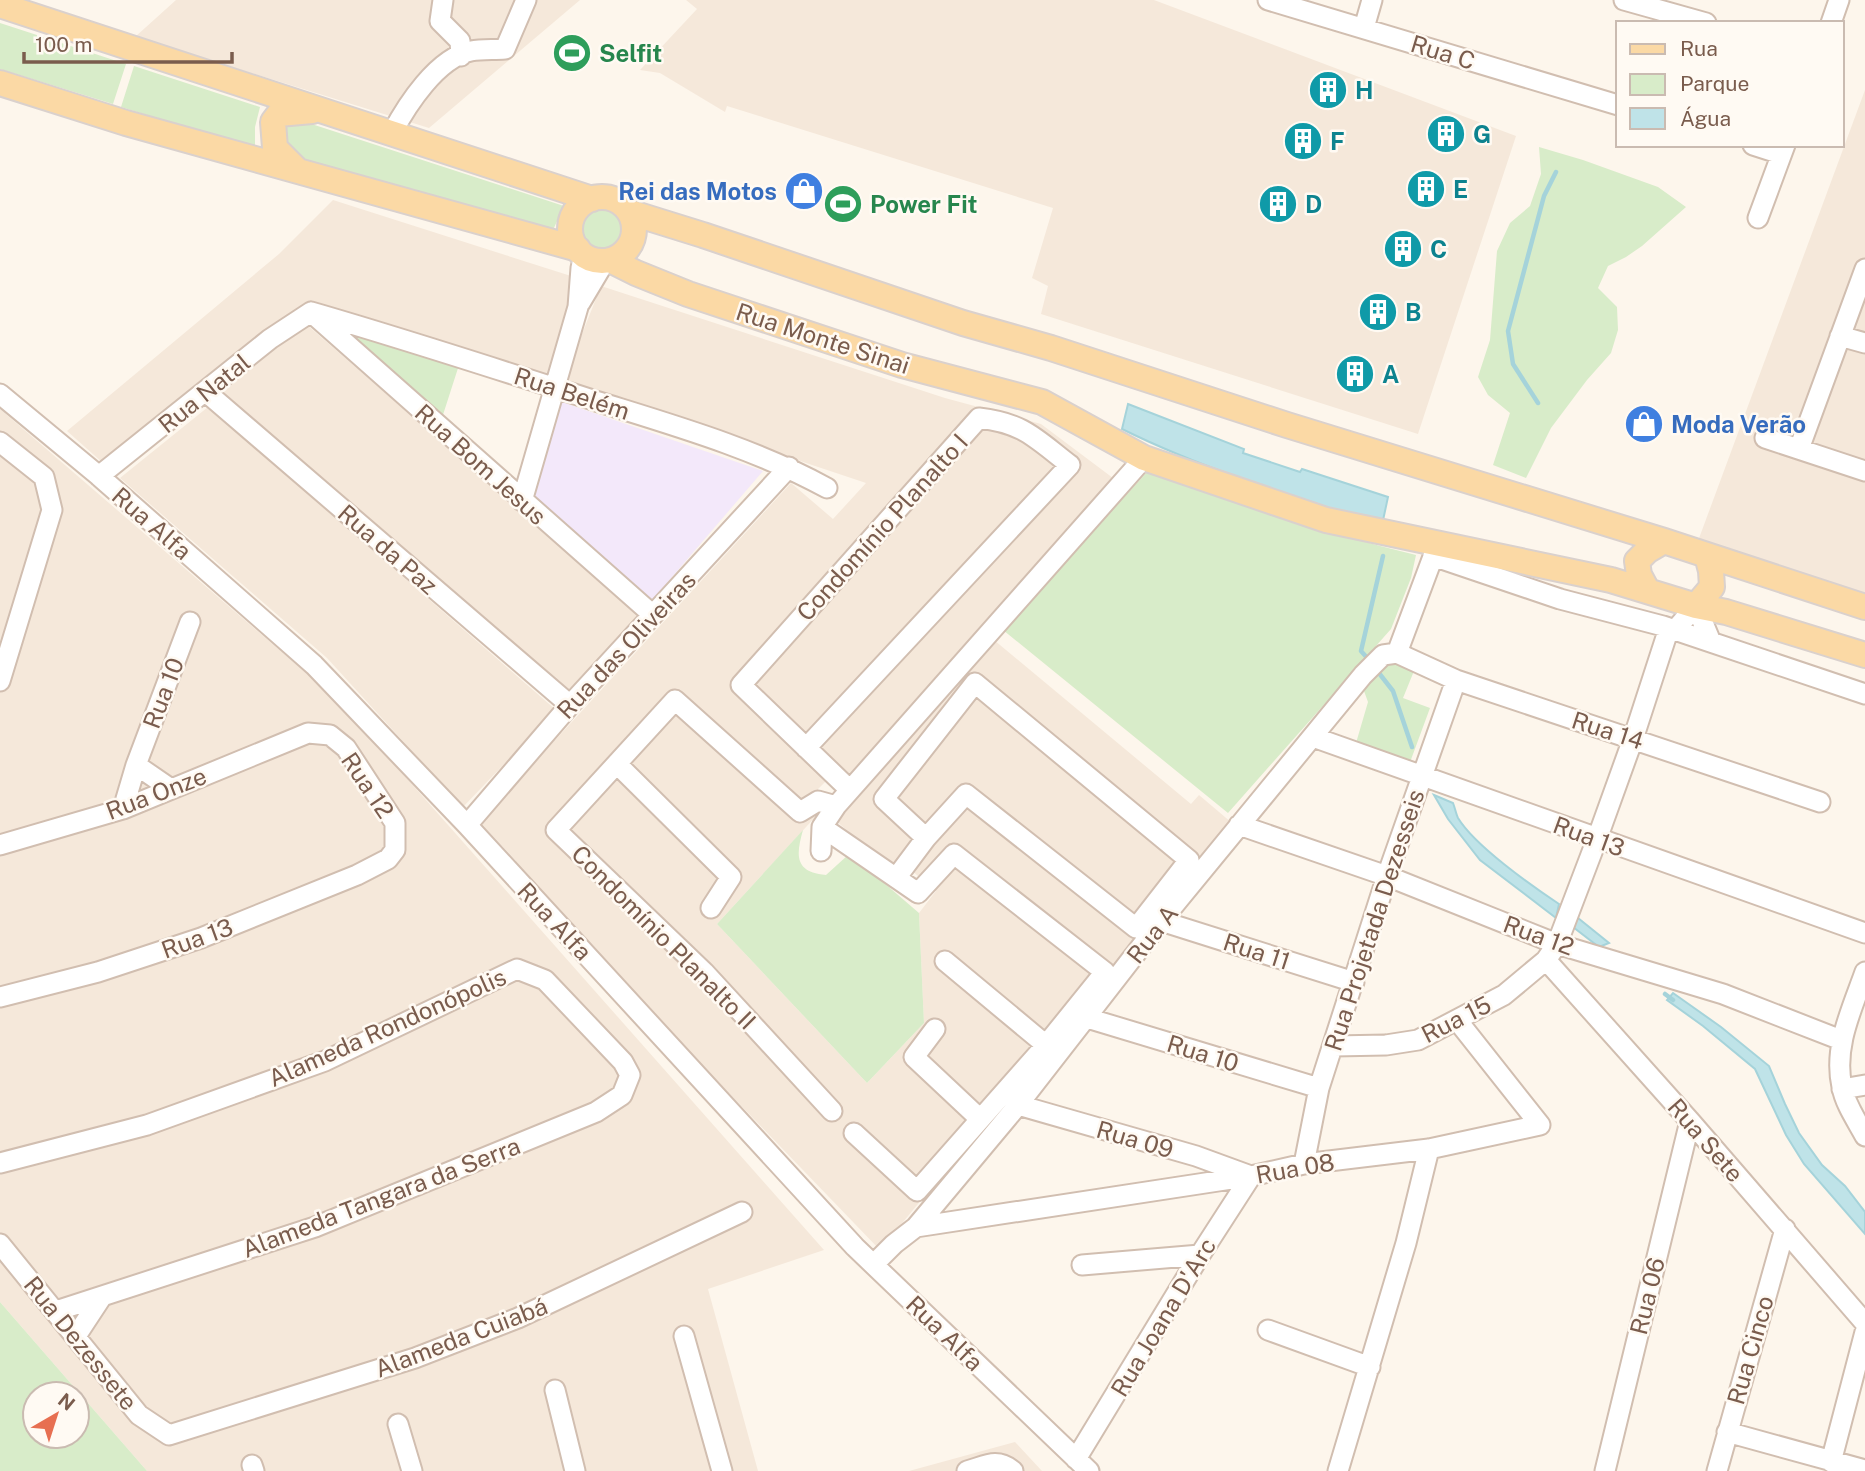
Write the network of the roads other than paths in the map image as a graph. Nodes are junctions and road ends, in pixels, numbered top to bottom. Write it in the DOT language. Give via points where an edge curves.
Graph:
graph roads {
  1 [pos="443,0"];
  2 [pos="526,0"];
  3 [pos="1268,0"];
  4 [pos="1372,0"];
  5 [pos="1624,0"];
  6 [pos="1839,0"];
  7 [pos="16,6"];
  8 [pos="1699,21"];
  9 [pos="1832,21"];
  10 [pos="1364,28"];
  11 [pos="461,56"];
  12 [pos="0,83"];
  13 [pos="1616,103"];
  14 [pos="323,111"];
  15 [pos="401,136"];
  16 [pos="1783,149"];
  17 [pos="298,172"];
  18 [pos="592,199"];
  19 [pos="629,212"];
  20 [pos="1758,218"];
  21 [pos="594,256"];
  22 [pos="1865,269"];
  23 [pos="311,312"];
  24 [pos="1840,336"];
  25 [pos="1865,343"];
  26 [pos="555,388"];
  27 [pos="206,392"];
  28 [pos="0,394"];
  29 [pos="1765,438"];
  30 [pos="0,442"];
  31 [pos="1799,449"];
  32 [pos="1144,458"];
  33 [pos="789,467"];
  34 [pos="1865,471"];
  35 [pos="99,476"];
  36 [pos="827,488"];
  37 [pos="522,501"];
  38 [pos="1664,541"];
  39 [pos="1435,550"];
  40 [pos="1707,556"];
  41 [pos="1646,588"];
  42 [pos="1696,606"];
  43 [pos="1865,607"];
  44 [pos="653,615"];
  45 [pos="190,622"];
  46 [pos="1669,628"];
  47 [pos="1711,642"];
  48 [pos="1390,654"];
  49 [pos="1865,655"];
  50 [pos="1456,680"];
  51 [pos="0,681"];
  52 [pos="1865,694"];
  53 [pos="570,705"];
  54 [pos="308,733"];
  55 [pos="1313,737"];
  56 [pos="1633,739"];
  57 [pos="806,748"];
  58 [pos="617,764"];
  59 [pos="136,765"];
  60 [pos="1420,777"];
  61 [pos="171,789"];
  62 [pos="850,790"];
  63 [pos="1821,802"];
  64 [pos="836,806"];
  65 [pos="123,808"];
  66 [pos="467,825"];
  67 [pos="1239,825"];
  68 [pos="822,827"];
  69 [pos="926,838"];
  70 [pos="1597,839"];
  71 [pos="0,845"];
  72 [pos="821,851"];
  73 [pos="387,859"];
  74 [pos="1387,876"];
  75 [pos="896,878"];
  76 [pos="711,908"];
  77 [pos="1161,921"];
  78 [pos="1865,933"];
  79 [pos="1559,935"];
  80 [pos="945,961"];
  81 [pos="1865,972"];
  82 [pos="1353,982"];
  83 [pos="0,997"];
  84 [pos="1087,1018"];
  85 [pos="1457,1020"];
  86 [pos="935,1029"];
  87 [pos="1841,1040"];
  88 [pos="1045,1045"];
  89 [pos="1334,1046"];
  90 [pos="623,1062"];
  91 [pos="1865,1085"];
  92 [pos="1319,1088"];
  93 [pos="1842,1089"];
  94 [pos="1018,1105"];
  95 [pos="832,1111"];
  96 [pos="979,1118"];
  97 [pos="1690,1121"];
  98 [pos="854,1133"];
  99 [pos="1865,1136"];
  100 [pos="1429,1149"];
  101 [pos="0,1163"];
  102 [pos="1304,1164"];
  103 [pos="1251,1176"];
  104 [pos="742,1212"];
  105 [pos="916,1227"];
  106 [pos="1785,1229"];
  107 [pos="0,1244"];
  108 [pos="1200,1255"];
  109 [pos="874,1264"];
  110 [pos="1082,1265"];
  111 [pos="100,1298"];
  112 [pos="56,1311"];
  113 [pos="1865,1323"];
  114 [pos="1268,1331"];
  115 [pos="1865,1332"];
  116 [pos="76,1336"];
  117 [pos="684,1336"];
  118 [pos="1370,1367"];
  119 [pos="555,1390"];
  120 [pos="398,1424"];
  121 [pos="1727,1432"];
  122 [pos="169,1435"];
  123 [pos="1831,1462"];
  124 [pos="1083,1465"];
  125 [pos="970,1470"];
  126 [pos="1865,1470"];
  127 [pos="412,1471"];
  128 [pos="575,1471"];
  129 [pos="722,1471"];
  130 [pos="1001,1471"];
  131 [pos="1013,1471"];
  132 [pos="1338,1471"];
  133 [pos="1605,1471"];
  134 [pos="1717,1471"];
  1 -- 11 [label="street" via="440,21 460,41"];
  2 -- 11 [label="street" via="505,49 470,51"];
  3 -- 10 [label="street, Rua C"];
  4 -- 10 [label="street"];
  5 -- 8 [label="street"];
  6 -- 9 [label="street"];
  7 -- 14 [label="main road"];
  10 -- 13 [label="street, Rua C"];
  11 -- 15 [label="street" via="421,89"];
  12 -- 17 [label="main road, Rua Monte Sinai"];
  14 -- 15 [label="main road"];
  14 -- 17 [label="main road" via="288,112 273,122 275,148"];
  15 -- 18 [label="main road"];
  16 -- 20 [label="street"];
  17 -- 21 [label="main road, Rua Monte Sinai"];
  18 -- 19 [label="main road" via="609,198"];
  18 -- 21 [label="main road" via="579,207 571,235"];
  19 -- 21 [label="main road" via="632,240 620,255"];
  19 -- 38 [label="main road" via="963,323"];
  21 -- 26 [label="street" via="581,268 578,307"];
  21 -- 32 [label="main road, Rua Monte Sinai" via="688,294 902,366 1042,402"];
  22 -- 24 [label="street"];
  23 -- 26 [label="street, Rua Belém"];
  23 -- 27 [label="street, Rua Natal"];
  23 -- 37 [label="street, Rua Bom Jesus"];
  24 -- 25 [label="street"];
  24 -- 31 [label="street"];
  26 -- 33 [label="street, Rua Belém"];
  26 -- 37 [label="street"];
  27 -- 35 [label="street, Rua Natal"];
  27 -- 53 [label="street, Rua da Paz"];
  28 -- 35 [label="street, Rua Alfa"];
  29 -- 31 [label="street"];
  30 -- 51 [label="street" via="44,477 52,510"];
  31 -- 34 [label="street"];
  32 -- 39 [label="main road, Rua Monte Sinai" via="1326,520"];
  32 -- 62 [label="street"];
  33 -- 36 [label="street, Rua Belém"];
  33 -- 44 [label="street, Rua das Oliveiras"];
  35 -- 66 [label="street, Rua Alfa" via="314,665"];
  37 -- 44 [label="street, Rua Bom Jesus"];
  38 -- 40 [label="main road"];
  38 -- 41 [label="main road" via="1637,561"];
  39 -- 41 [label="main road, Rua Monte Sinai"];
  39 -- 46 [label="street" via="1560,599"];
  39 -- 48 [label="street"];
  40 -- 42 [label="main road" via="1712,585"];
  40 -- 43 [label="main road"];
  41 -- 42 [label="main road"];
  41 -- 46 [label="street"];
  42 -- 46 [label="street, Rua 15"];
  42 -- 47 [label="street"];
  42 -- 49 [label="main road"];
  44 -- 53 [label="street, Rua das Oliveiras"];
  45 -- 59 [label="street, Rua 10"];
  46 -- 47 [label="street"];
  46 -- 56 [label="street, Rua 15"];
  47 -- 52 [label="street"];
  48 -- 50 [label="street, Rua 14"];
  48 -- 55 [label="street, Rua A" via="1363,675"];
  50 -- 56 [label="street, Rua 14"];
  50 -- 60 [label="street, Rua Projetada Dezesseis"];
  53 -- 66 [label="street, Rua das Oliveiras"];
  54 -- 61 [label="street, Rua Onze"];
  54 -- 73 [label="street, Rua 12" via="330,735 346,748 395,823 395,850"];
  55 -- 60 [label="street, Rua 13"];
  55 -- 67 [label="street, Rua A"];
  56 -- 63 [label="street, Rua 14"];
  56 -- 70 [label="street, Rua 15"];
  57 -- 57 [label="street, Condomínio Planalto I" via="741,685 979,418 1022,428 1070,466"];
  57 -- 62 [label="street, Condomínio Planalto I"];
  58 -- 64 [label="street, Condomínio Planalto II" via="675,700 800,813 818,801"];
  58 -- 76 [label="street" via="732,877"];
  58 -- 95 [label="street, Condomínio Planalto II" via="556,830 704,972"];
  59 -- 61 [label="street"];
  59 -- 65 [label="street, Rua 10"];
  60 -- 70 [label="street, Rua 13"];
  60 -- 74 [label="street, Rua Projetada Dezesseis"];
  61 -- 65 [label="street, Rua Onze"];
  62 -- 64 [label="street"];
  64 -- 68 [label="street"];
  65 -- 71 [label="street, Rua Onze"];
  66 -- 109 [label="street, Rua Alfa"];
  67 -- 74 [label="street, Rua 12"];
  67 -- 77 [label="street, Rua A"];
  68 -- 72 [label="street"];
  68 -- 75 [label="street"];
  69 -- 69 [label="street" via="966,794 1136,928 1189,860 975,683 884,799"];
  69 -- 75 [label="street"];
  70 -- 78 [label="street, Rua 13"];
  70 -- 79 [label="street, Rua 15"];
  73 -- 83 [label="street, Rua 13" via="201,938 98,972"];
  74 -- 79 [label="street, Rua 12"];
  74 -- 82 [label="street, Rua Projetada Dezesseis"];
  75 -- 88 [label="street" via="918,893 954,854 1105,972"];
  77 -- 82 [label="street, Rua 11"];
  77 -- 84 [label="street, Rua A"];
  79 -- 85 [label="street, Rua 15" via="1504,995"];
  79 -- 87 [label="street, Rua 12"];
  79 -- 97 [label="street, Rua Sete"];
  80 -- 88 [label="street"];
  81 -- 87 [label="street"];
  82 -- 89 [label="street, Rua Projetada Dezesseis"];
  84 -- 92 [label="street, Rua 10"];
  84 -- 94 [label="street, Rua A"];
  85 -- 89 [label="street, Rua 15" via="1418,1040"];
  85 -- 100 [label="street, Rua 08" via="1540,1125"];
  86 -- 96 [label="street" via="914,1057"];
  87 -- 93 [label="street"];
  88 -- 96 [label="street"];
  89 -- 92 [label="street, Rua Projetada Dezesseis"];
  90 -- 101 [label="street, Alameda Rondonópolis" via="545,980 517,969 325,1061 148,1125"];
  90 -- 111 [label="street, Alameda Tangara da Serra" via="630,1075 622,1095 596,1112 315,1227"];
  91 -- 93 [label="street"];
  92 -- 102 [label="street, Rua Projetada Dezesseis"];
  93 -- 99 [label="street"];
  94 -- 103 [label="street, Rua 09"];
  94 -- 105 [label="street, Rua A"];
  96 -- 98 [label="street" via="917,1191"];
  97 -- 106 [label="street, Rua Sete"];
  97 -- 133 [label="street, Rua 06"];
  100 -- 102 [label="street, Rua 08"];
  100 -- 118 [label="street"];
  102 -- 103 [label="street, Rua 08"];
  103 -- 105 [label="street, Rua 08"];
  103 -- 108 [label="street, Rua Joana D'Arc"];
  104 -- 122 [label="street, Alameda Cuiabá" via="517,1318 415,1358"];
  105 -- 109 [label="street, Rua A"];
  106 -- 113 [label="street, Rua Sete"];
  106 -- 121 [label="street, Rua Cinco"];
  107 -- 112 [label="street, Rua Dezessete"];
  108 -- 110 [label="street"];
  108 -- 124 [label="street, Rua Joana D'Arc"];
  109 -- 124 [label="street, Rua Alfa"];
  111 -- 112 [label="street, Alameda Tangara da Serra"];
  111 -- 116 [label="street"];
  112 -- 116 [label="street, Rua Dezessete"];
  114 -- 118 [label="street"];
  115 -- 123 [label="street"];
  116 -- 122 [label="street, Rua Dezessete" via="139,1415"];
  117 -- 129 [label="street"];
  118 -- 132 [label="street"];
  119 -- 128 [label="street"];
  120 -- 127 [label="street"];
  121 -- 123 [label="street"];
  121 -- 134 [label="street, Rua Cinco"];
  123 -- 126 [label="street"];
  125 -- 130 [label="street"];
  125 -- 131 [label="street" via="998,1462"];
}
